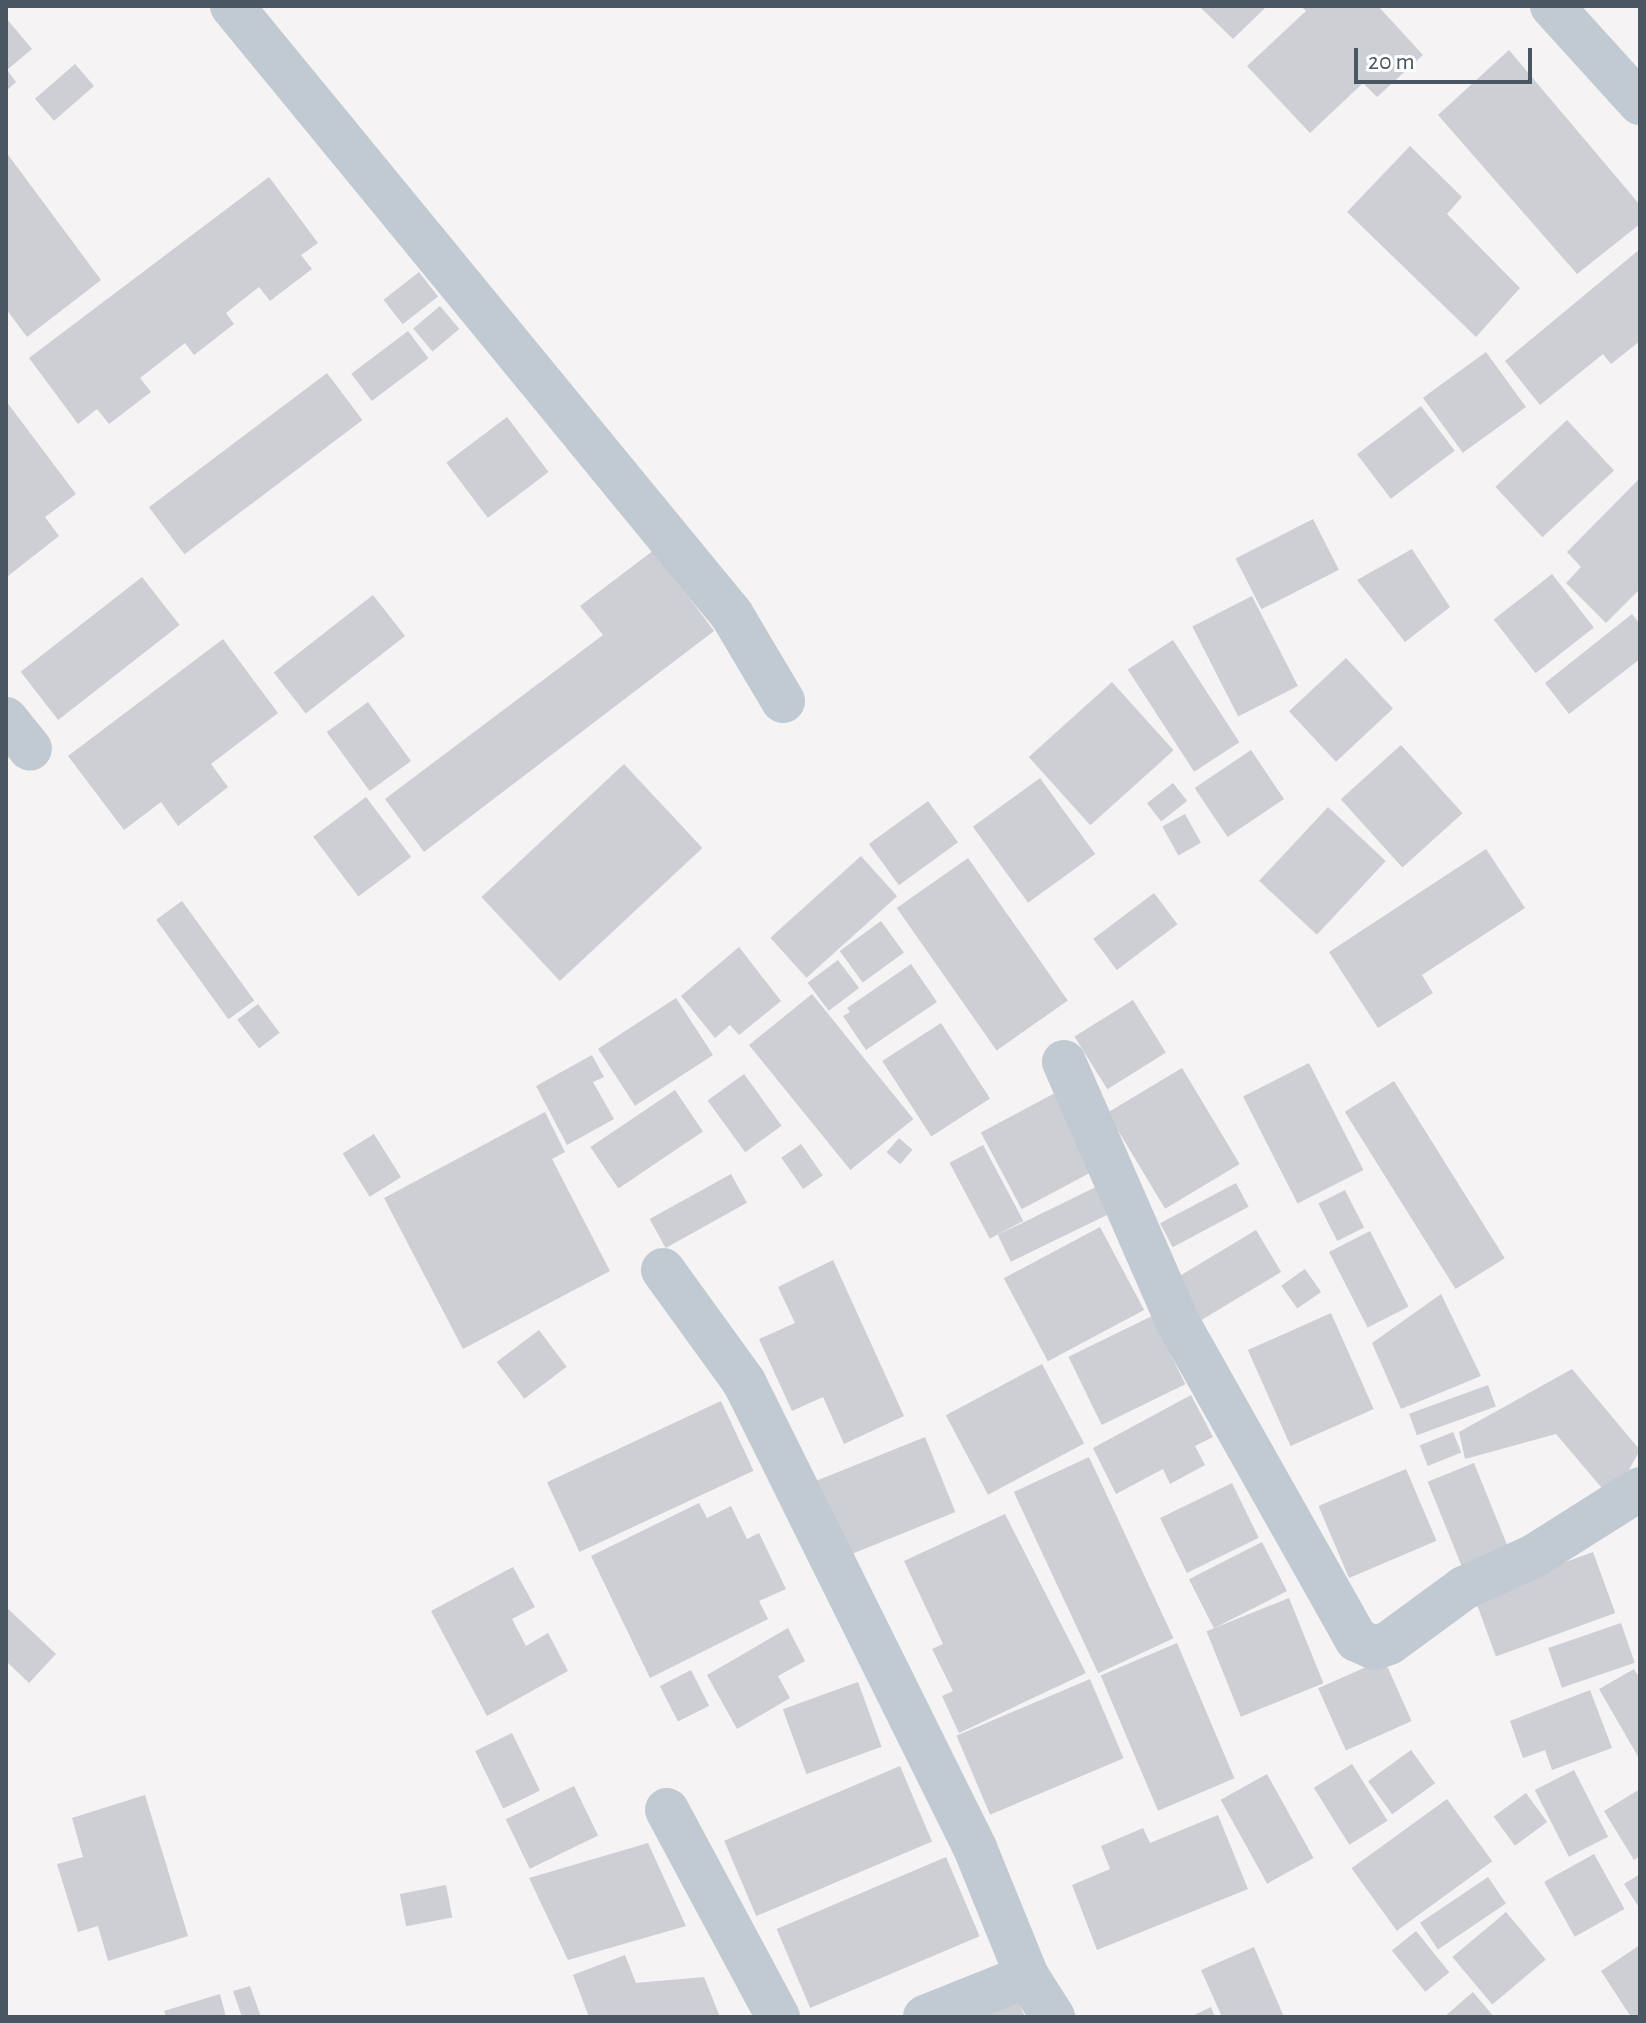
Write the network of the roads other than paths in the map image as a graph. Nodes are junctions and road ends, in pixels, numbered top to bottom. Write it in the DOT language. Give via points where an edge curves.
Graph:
graph roads {
  1 [pos="232,6"];
  2 [pos="1552,6"];
  3 [pos="1640,103"];
  4 [pos="783,701"];
  5 [pos="1064,1062"];
  6 [pos="663,1270"];
  7 [pos="1640,1489"];
  8 [pos="667,1810"];
  9 [pos="1027,1976"];
  10 [pos="778,2017"];
  11 [pos="925,2017"];
  12 [pos="1053,2017"];
  1 -- 4 [label="street" via="732,615"];
  2 -- 3 [label="street"];
  5 -- 7 [label="street" via="1177,1321 1357,1640 1375,1648 1389,1643 1464,1588 1534,1556"];
  6 -- 9 [label="street" via="744,1382 975,1848"];
  8 -- 10 [label="street"];
  9 -- 11 [label="street"];
  9 -- 12 [label="street"];
}
